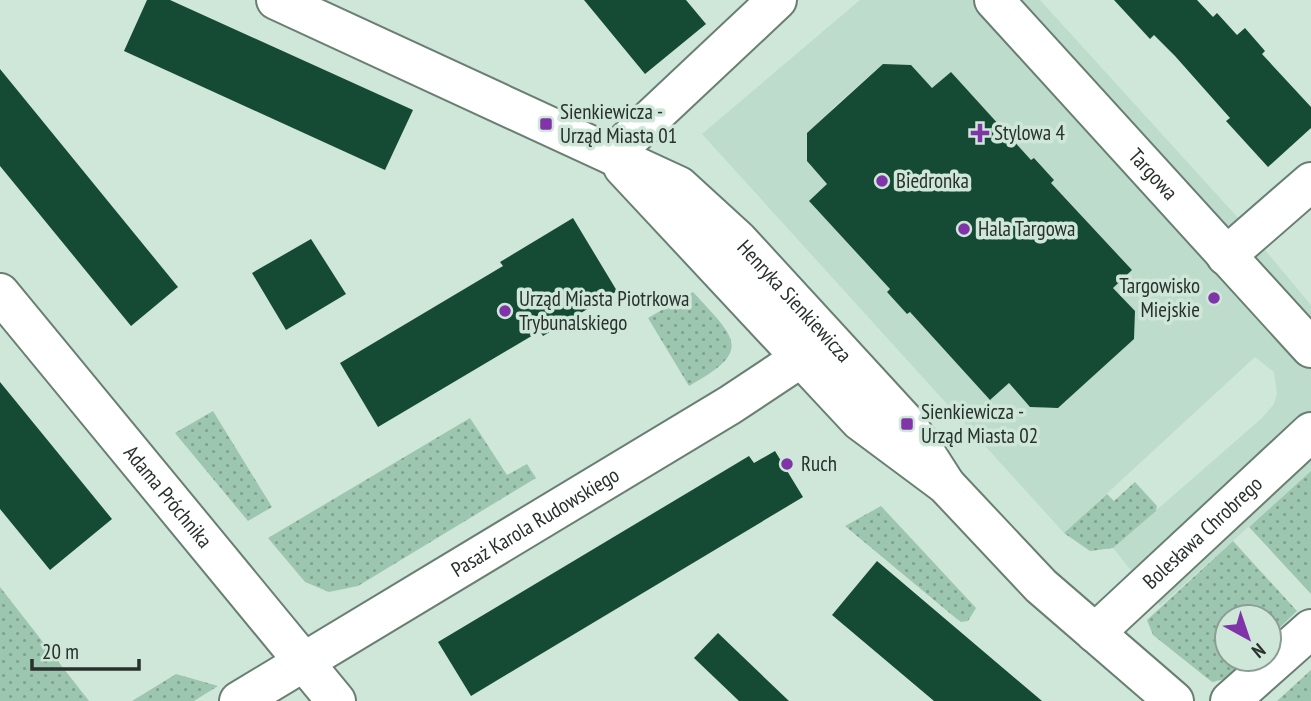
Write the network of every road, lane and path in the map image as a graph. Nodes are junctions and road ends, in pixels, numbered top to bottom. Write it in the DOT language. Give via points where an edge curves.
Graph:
graph roads {
  1 [pos="276,0"];
  2 [pos="994,0"];
  3 [pos="756,7"];
  4 [pos="612,155"];
  5 [pos="1311,182"];
  6 [pos="1226,256"];
  7 [pos="0,293"];
  8 [pos="1311,348"];
  9 [pos="815,350"];
  10 [pos="1311,432"];
  11 [pos="1311,629"];
  12 [pos="1095,633"];
  13 [pos="303,662"];
  14 [pos="239,701"];
  15 [pos="336,701"];
  16 [pos="1174,701"];
  17 [pos="1230,701"];
  1 -- 4 [label="street, Henryka Sienkiewicza"];
  2 -- 6 [label="street, Targowa"];
  3 -- 4 [label="street"];
  4 -- 9 [label="street, Henryka Sienkiewicza"];
  5 -- 6 [label="street"];
  6 -- 8 [label="street, Targowa"];
  7 -- 13 [label="street, Adama Próchnika"];
  9 -- 12 [label="street, Henryka Sienkiewicza" via="907,424 946,485 1041,586"];
  9 -- 13 [label="street, Pasaż Karola Rudowskiego"];
  10 -- 12 [label="street, Bolesława Chrobrego"];
  11 -- 17 [label="street"];
  12 -- 16 [label="street, Henryka Sienkiewicza"];
  13 -- 14 [label="street, Pasaż Karola Rudowskiego"];
  13 -- 15 [label="street, Adama Próchnika"];
}
